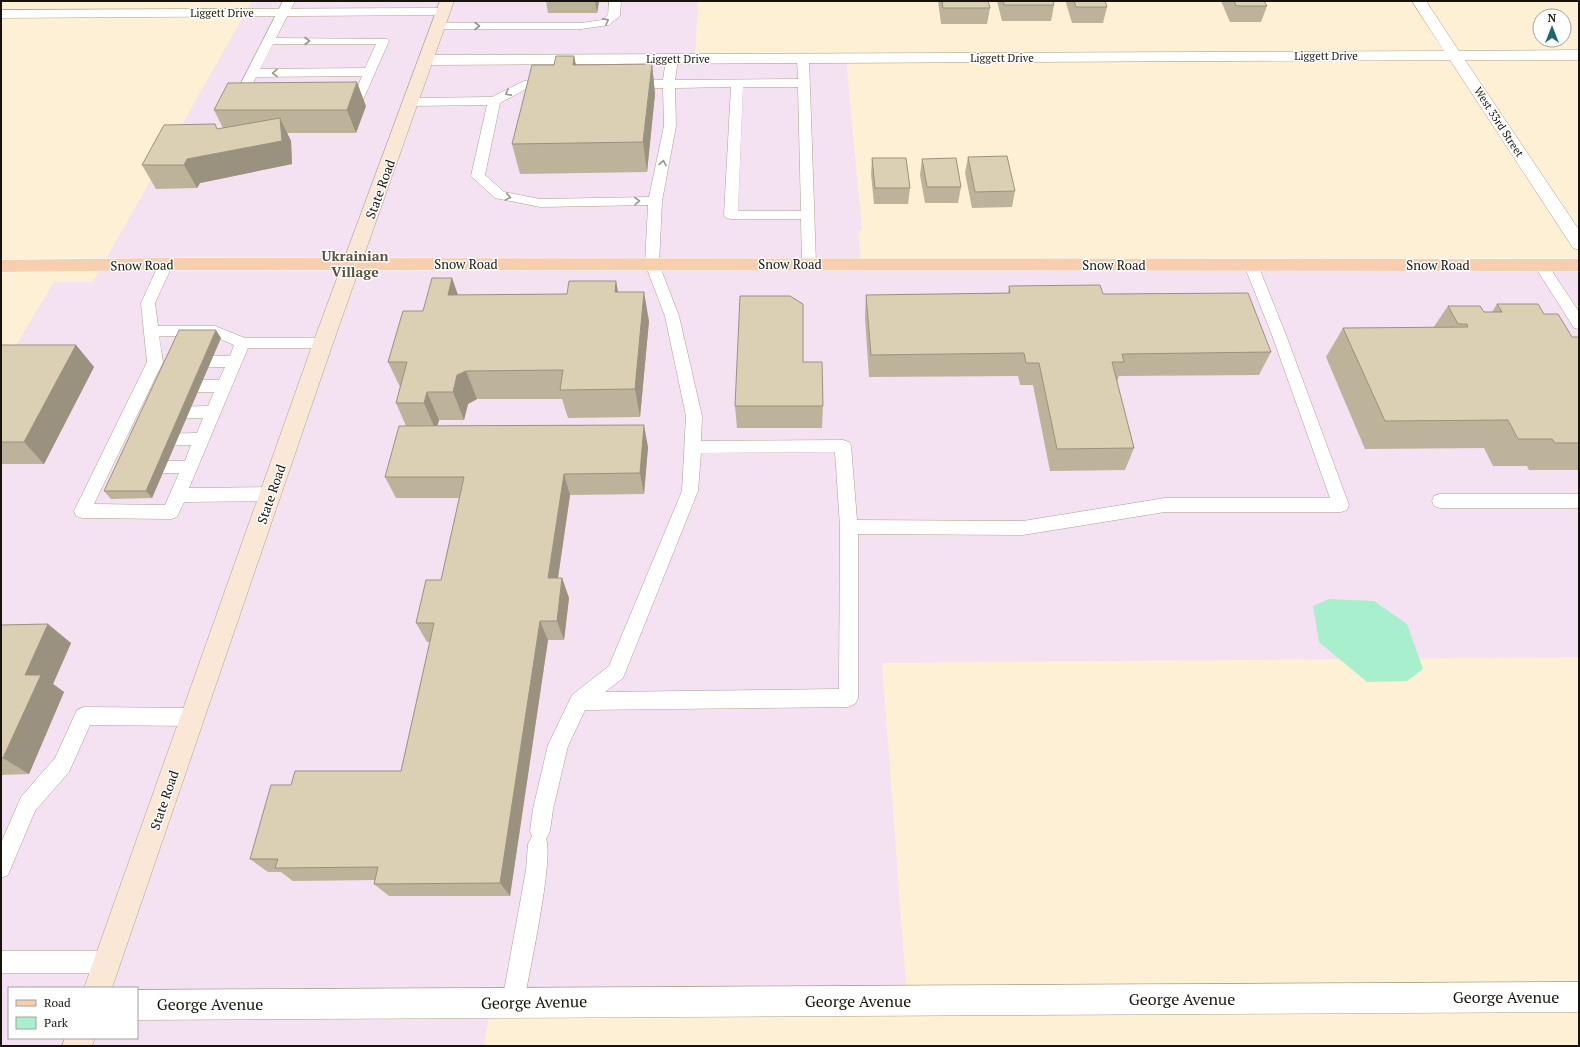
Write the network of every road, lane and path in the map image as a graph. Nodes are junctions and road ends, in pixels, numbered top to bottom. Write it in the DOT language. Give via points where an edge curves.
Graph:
graph roads {
  1 [pos="615,1"];
  2 [pos="1419,1"];
  3 [pos="286,7"];
  4 [pos="443,13"];
  5 [pos="1,14"];
  6 [pos="268,41"];
  7 [pos="1579,55"];
  8 [pos="1455,56"];
  9 [pos="672,59"];
  10 [pos="803,59"];
  11 [pos="426,60"];
  12 [pos="370,72"];
  13 [pos="252,73"];
  14 [pos="737,83"];
  15 [pos="804,83"];
  16 [pos="562,84"];
  17 [pos="616,84"];
  18 [pos="669,84"];
  19 [pos="255,97"];
  20 [pos="327,97"];
  21 [pos="494,101"];
  22 [pos="411,102"];
  23 [pos="655,201"];
  24 [pos="808,215"];
  25 [pos="1579,244"];
  26 [pos="166,264"];
  27 [pos="353,264"];
  28 [pos="652,264"];
  29 [pos="809,264"];
  30 [pos="1251,265"];
  31 [pos="1541,265"];
  32 [pos="1579,265"];
  33 [pos="1,266"];
  34 [pos="1579,324"];
  35 [pos="151,331"];
  36 [pos="243,343"];
  37 [pos="323,343"];
  38 [pos="235,361"];
  39 [pos="167,362"];
  40 [pos="155,386"];
  41 [pos="224,386"];
  42 [pos="213,412"];
  43 [pos="143,413"];
  44 [pos="202,439"];
  45 [pos="130,440"];
  46 [pos="693,447"];
  47 [pos="190,467"];
  48 [pos="116,468"];
  49 [pos="272,494"];
  50 [pos="178,495"];
  51 [pos="1440,501"];
  52 [pos="1579,501"];
  53 [pos="849,528"];
  54 [pos="579,701"];
  55 [pos="193,717"];
  56 [pos="1,868"];
  57 [pos="1,962"];
  58 [pos="108,962"];
  59 [pos="98,987"];
  60 [pos="1579,997"];
  61 [pos="513,1002"];
  62 [pos="138,1005"];
  4 -- 1 [label="lane, one-way" via="582,26 604,23 614,16"];
  2 -- 8 [label="street, West 33rd Street"];
  3 -- 4 [label="street, Liggett Drive"];
  3 -- 5 [label="street, Liggett Drive"];
  3 -- 6 [label="lane"];
  4 -- 11 [label="main road, State Road"];
  6 -- 12 [label="lane, one-way" via="383,41"];
  6 -- 13 [label="lane"];
  7 -- 8 [label="street, Liggett Drive"];
  8 -- 10 [label="street, Liggett Drive"];
  8 -- 25 [label="street, West 33rd Street"];
  9 -- 10 [label="street, Liggett Drive"];
  9 -- 11 [label="street, Liggett Drive"];
  9 -- 18 [label="lane"];
  10 -- 15 [label="lane"];
  11 -- 22 [label="main road, State Road"];
  12 -- 13 [label="lane, one-way"];
  12 -- 20 [label="lane" via="358,96"];
  13 -- 19 [label="lane" via="240,97"];
  14 -- 15 [label="lane"];
  14 -- 18 [label="lane"];
  14 -- 24 [label="lane" via="731,215"];
  15 -- 24 [label="lane"];
  16 -- 21 [label="lane, one-way" via="524,85"];
  17 -- 18 [label="lane"];
  23 -- 18 [label="lane, one-way" via="670,126"];
  21 -- 22 [label="lane"];
  21 -- 23 [label="lane, one-way" via="478,176 500,195 540,203"];
  22 -- 27 [label="main road, State Road"];
  23 -- 28 [label="lane"];
  24 -- 29 [label="lane"];
  26 -- 27 [label="main road, Snow Road"];
  26 -- 33 [label="main road, Snow Road"];
  26 -- 35 [label="lane" via="148,303"];
  27 -- 28 [label="main road, Snow Road"];
  27 -- 37 [label="main road, State Road"];
  28 -- 29 [label="main road, Snow Road"];
  28 -- 46 [label="lane" via="672,316 694,416"];
  29 -- 30 [label="main road, Snow Road"];
  30 -- 31 [label="main road, Snow Road"];
  30 -- 53 [label="lane" via="1341,505 1165,505 1023,528"];
  31 -- 32 [label="main road, Snow Road"];
  31 -- 34 [label="lane"];
  35 -- 36 [label="lane" via="215,331"];
  35 -- 39 [label="lane"];
  36 -- 37 [label="lane"];
  36 -- 38 [label="lane"];
  37 -- 49 [label="main road, State Road"];
  38 -- 39 [label="lane"];
  38 -- 41 [label="lane"];
  39 -- 40 [label="lane"];
  40 -- 41 [label="lane"];
  40 -- 43 [label="lane"];
  41 -- 42 [label="lane"];
  42 -- 43 [label="lane"];
  42 -- 44 [label="lane"];
  43 -- 45 [label="lane"];
  44 -- 45 [label="lane"];
  44 -- 47 [label="lane"];
  45 -- 48 [label="lane"];
  46 -- 53 [label="lane" via="843,446"];
  46 -- 54 [label="lane" via="690,491 616,672"];
  47 -- 48 [label="lane"];
  47 -- 50 [label="lane"];
  48 -- 50 [label="lane" via="82,511 171,512"];
  49 -- 50 [label="lane"];
  49 -- 55 [label="main road, State Road"];
  51 -- 52 [label="lane"];
  53 -- 54 [label="lane" via="848,698"];
  54 -- 61 [label="lane" via="558,744 543,809 536,870"];
  55 -- 56 [label="lane" via="84,716 62,765 28,804"];
  55 -- 58 [label="main road, State Road"];
  57 -- 58 [label="lane"];
  58 -- 59 [label="main road, State Road"];
  60 -- 61 [label="street, George Avenue"];
  61 -- 62 [label="street, George Avenue"];
}
